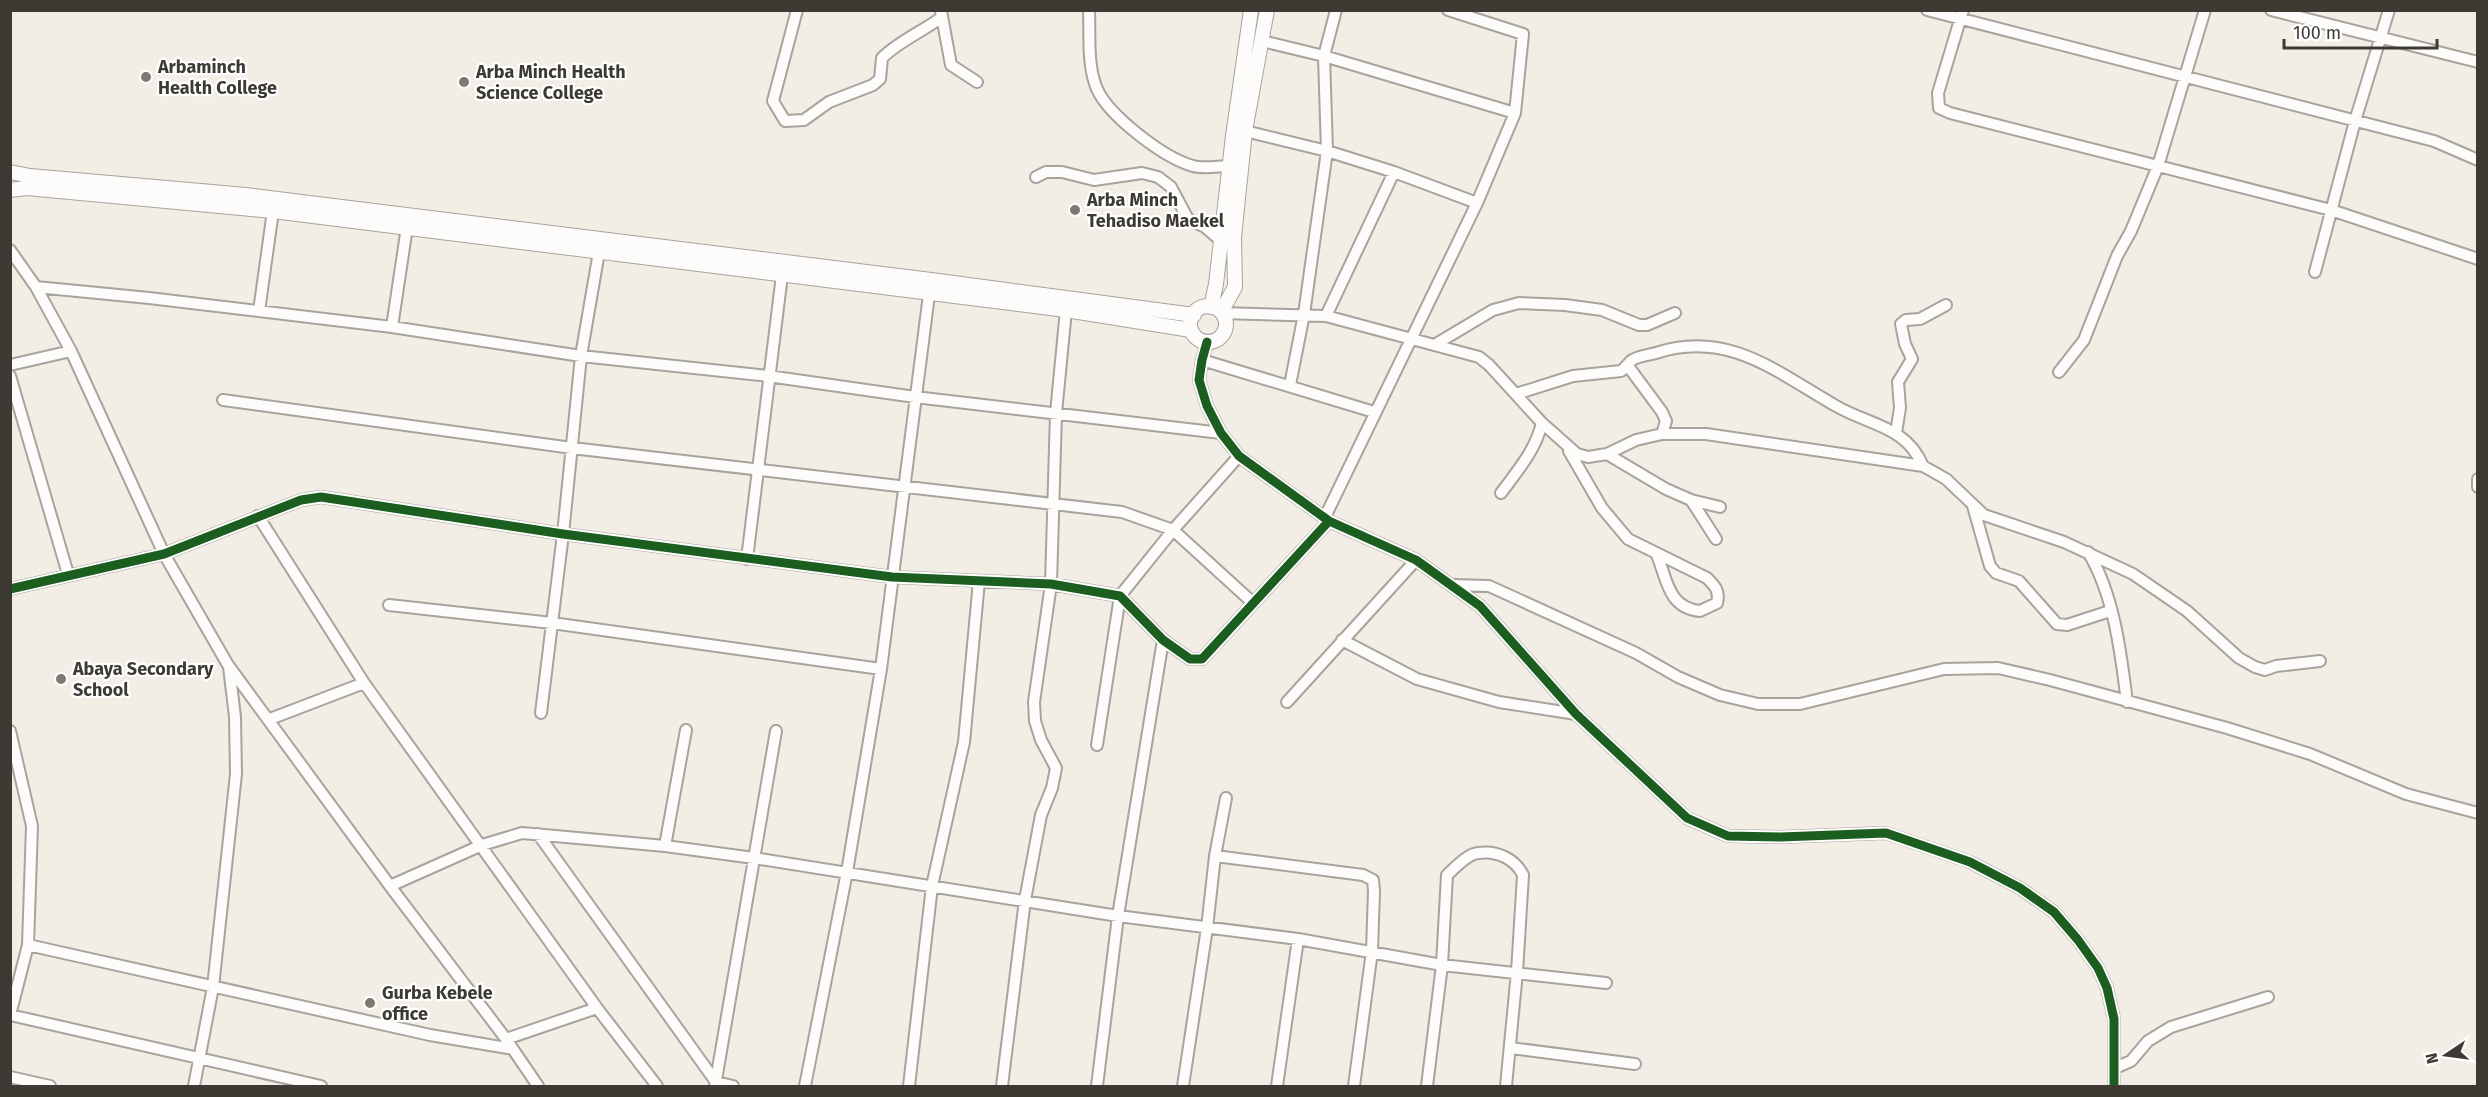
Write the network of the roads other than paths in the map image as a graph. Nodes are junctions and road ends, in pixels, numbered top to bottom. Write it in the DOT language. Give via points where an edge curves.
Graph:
graph roads {
  1 [pos="797,10"];
  2 [pos="1089,10"];
  3 [pos="1251,10"];
  4 [pos="1267,10"];
  5 [pos="1336,10"];
  6 [pos="1448,10"];
  7 [pos="1927,10"];
  8 [pos="2205,10"];
  9 [pos="2271,10"];
  10 [pos="2389,10"];
  11 [pos="941,14"];
  12 [pos="1961,15"];
  13 [pos="2381,38"];
  14 [pos="1262,40"];
  15 [pos="1324,56"];
  16 [pos="2478,62"];
  17 [pos="2185,79"];
  18 [pos="977,82"];
  19 [pos="1515,113"];
  20 [pos="2355,121"];
  21 [pos="1245,131"];
  22 [pos="1327,151"];
  23 [pos="2478,160"];
  24 [pos="1230,166"];
  25 [pos="2158,166"];
  26 [pos="10,172"];
  27 [pos="1394,172"];
  28 [pos="1036,177"];
  29 [pos="10,190"];
  30 [pos="1477,203"];
  31 [pos="2331,210"];
  32 [pos="273,211"];
  33 [pos="407,227"];
  34 [pos="1220,240"];
  35 [pos="10,250"];
  36 [pos="599,252"];
  37 [pos="2478,259"];
  38 [pos="2315,272"];
  39 [pos="782,275"];
  40 [pos="930,286"];
  41 [pos="36,287"];
  42 [pos="1946,305"];
  43 [pos="1066,310"];
  44 [pos="1218,310"];
  45 [pos="259,311"];
  46 [pos="1675,313"];
  47 [pos="1194,315"];
  48 [pos="1304,315"];
  49 [pos="1326,316"];
  50 [pos="392,327"];
  51 [pos="1191,330"];
  52 [pos="1412,339"];
  53 [pos="1207,342"];
  54 [pos="1436,344"];
  55 [pos="71,351"];
  56 [pos="581,356"];
  57 [pos="1202,360"];
  58 [pos="10,365"];
  59 [pos="1628,366"];
  60 [pos="2059,372"];
  61 [pos="10,376"];
  62 [pos="768,376"];
  63 [pos="1290,385"];
  64 [pos="1516,394"];
  65 [pos="915,397"];
  66 [pos="223,400"];
  67 [pos="1374,412"];
  68 [pos="1056,413"];
  69 [pos="1542,423"];
  70 [pos="1221,433"];
  71 [pos="1896,433"];
  72 [pos="1662,434"];
  73 [pos="1563,440"];
  74 [pos="572,448"];
  75 [pos="1607,454"];
  76 [pos="1239,456"];
  77 [pos="1923,466"];
  78 [pos="757,470"];
  79 [pos="2478,479"];
  80 [pos="904,486"];
  81 [pos="2478,487"];
  82 [pos="1501,493"];
  83 [pos="1691,500"];
  84 [pos="1053,504"];
  85 [pos="1973,506"];
  86 [pos="1720,507"];
  87 [pos="258,516"];
  88 [pos="1327,519"];
  89 [pos="1173,530"];
  90 [pos="563,534"];
  91 [pos="1716,539"];
  92 [pos="2088,551"];
  93 [pos="164,554"];
  94 [pos="1657,555"];
  95 [pos="747,558"];
  96 [pos="1416,560"];
  97 [pos="68,574"];
  98 [pos="892,577"];
  99 [pos="979,581"];
  100 [pos="1051,584"];
  101 [pos="1452,585"];
  102 [pos="10,589"];
  103 [pos="1120,596"];
  104 [pos="1252,602"];
  105 [pos="389,605"];
  106 [pos="2110,611"];
  107 [pos="552,622"];
  108 [pos="1163,640"];
  109 [pos="1342,640"];
  110 [pos="2320,661"];
  111 [pos="228,665"];
  112 [pos="881,669"];
  113 [pos="364,683"];
  114 [pos="1287,702"];
  115 [pos="2127,702"];
  116 [pos="541,712"];
  117 [pos="1576,714"];
  118 [pos="270,718"];
  119 [pos="686,730"];
  120 [pos="10,731"];
  121 [pos="776,731"];
  122 [pos="1097,745"];
  123 [pos="1226,798"];
  124 [pos="2475,813"];
  125 [pos="538,834"];
  126 [pos="482,845"];
  127 [pos="665,846"];
  128 [pos="1215,856"];
  129 [pos="754,858"];
  130 [pos="847,872"];
  131 [pos="390,886"];
  132 [pos="932,886"];
  133 [pos="1024,900"];
  134 [pos="1118,916"];
  135 [pos="1207,928"];
  136 [pos="1298,939"];
  137 [pos="28,945"];
  138 [pos="1372,951"];
  139 [pos="1442,965"];
  140 [pos="1517,972"];
  141 [pos="1606,983"];
  142 [pos="213,987"];
  143 [pos="2268,997"];
  144 [pos="597,1008"];
  145 [pos="10,1015"];
  146 [pos="506,1039"];
  147 [pos="1511,1048"];
  148 [pos="513,1049"];
  149 [pos="201,1059"];
  150 [pos="1635,1064"];
  151 [pos="2115,1068"];
  152 [pos="10,1077"];
  153 [pos="716,1084"];
  154 [pos="50,1086"];
  155 [pos="194,1086"];
  156 [pos="321,1086"];
  157 [pos="538,1086"];
  158 [pos="657,1086"];
  159 [pos="733,1086"];
  160 [pos="805,1086"];
  161 [pos="909,1086"];
  162 [pos="1002,1086"];
  163 [pos="1097,1086"];
  164 [pos="1182,1086"];
  165 [pos="1277,1086"];
  166 [pos="1354,1086"];
  167 [pos="1427,1086"];
  168 [pos="1506,1086"];
  169 [pos="2114,1086"];
  1 -- 11 [label="street" via="772,101 785,121 793,122 804,120 829,102 873,86 880,79 882,58"];
  2 -- 24 [label="street" via="1096,88 1123,124 1193,167"];
  3 -- 24 [label="main road"];
  4 -- 14 [label="main road"];
  5 -- 15 [label="street"];
  6 -- 19 [label="street" via="1523,34"];
  7 -- 12 [label="street"];
  8 -- 17 [label="street"];
  9 -- 13 [label="street"];
  10 -- 13 [label="street"];
  11 -- 18 [label="street" via="951,65"];
  12 -- 17 [label="street"];
  12 -- 25 [label="street" via="1938,93 1939,108"];
  13 -- 16 [label="street"];
  13 -- 20 [label="street"];
  14 -- 15 [label="street"];
  14 -- 21 [label="main road"];
  15 -- 19 [label="street"];
  15 -- 22 [label="street"];
  17 -- 20 [label="street"];
  17 -- 25 [label="street"];
  19 -- 30 [label="street"];
  20 -- 23 [label="street" via="2434,141"];
  20 -- 31 [label="street"];
  21 -- 22 [label="street"];
  21 -- 44 [label="main road" via="1234,237 1235,287"];
  22 -- 27 [label="street"];
  22 -- 48 [label="street"];
  24 -- 34 [label="main road"];
  25 -- 31 [label="street"];
  25 -- 60 [label="street" via="2084,340"];
  26 -- 40 [label="main road" via="246,195"];
  27 -- 30 [label="street"];
  27 -- 49 [label="street"];
  28 -- 34 [label="street" via="1046,172 1062,172 1095,180 1142,173 1158,177 1171,187 1188,219"];
  29 -- 32 [label="main road" via="27,188"];
  30 -- 52 [label="street"];
  31 -- 37 [label="street"];
  31 -- 38 [label="street"];
  32 -- 33 [label="main road"];
  32 -- 45 [label="street"];
  33 -- 36 [label="main road"];
  33 -- 50 [label="street"];
  34 -- 44 [label="main road"];
  35 -- 41 [label="street"];
  36 -- 39 [label="main road"];
  36 -- 56 [label="street"];
  39 -- 40 [label="main road"];
  39 -- 62 [label="street"];
  40 -- 43 [label="main road"];
  40 -- 47 [label="main road"];
  40 -- 65 [label="street"];
  41 -- 45 [label="street"];
  41 -- 55 [label="street"];
  42 -- 71 [label="street" via="1901,324 1912,359 1898,382 1900,408"];
  43 -- 51 [label="main road"];
  43 -- 68 [label="street"];
  44 -- 47 [label="main road" via="1200,309"];
  44 -- 48 [label="street"];
  44 -- 53 [label="main road" via="1225,330 1218,339"];
  45 -- 50 [label="street"];
  46 -- 54 [label="street" via="1639,325 1602,310 1519,303 1493,310"];
  47 -- 51 [label="main road"];
  48 -- 49 [label="street"];
  48 -- 63 [label="street"];
  49 -- 52 [label="street"];
  50 -- 56 [label="street"];
  51 -- 53 [label="main road"];
  52 -- 54 [label="street"];
  52 -- 67 [label="street"];
  53 -- 57 [label="street"];
  54 -- 64 [label="street" via="1479,357"];
  55 -- 58 [label="street"];
  55 -- 93 [label="street"];
  56 -- 62 [label="street"];
  56 -- 74 [label="street"];
  57 -- 63 [label="street"];
  57 -- 70 [label="street" via="1202,389"];
  59 -- 64 [label="street" via="1622,371 1573,376"];
  59 -- 71 [label="street" via="1632,360 1677,346 1698,344 1738,352 1801,383 1837,407"];
  59 -- 72 [label="street" via="1662,412 1666,421"];
  61 -- 97 [label="street"];
  62 -- 65 [label="street"];
  62 -- 78 [label="street"];
  63 -- 67 [label="street"];
  64 -- 69 [label="street"];
  65 -- 68 [label="street"];
  65 -- 80 [label="street"];
  66 -- 74 [label="street"];
  67 -- 88 [label="street"];
  68 -- 70 [label="street"];
  68 -- 84 [label="street"];
  69 -- 73 [label="street"];
  69 -- 82 [label="street" via="1530,455"];
  70 -- 76 [label="street"];
  71 -- 77 [label="street" via="1917,452"];
  72 -- 75 [label="street" via="1636,440"];
  72 -- 77 [label="street" via="1706,434"];
  73 -- 75 [label="street" via="1577,454"];
  73 -- 94 [label="street" via="1615,525 1628,539"];
  74 -- 78 [label="street"];
  74 -- 90 [label="street"];
  75 -- 83 [label="street"];
  76 -- 88 [label="street"];
  76 -- 89 [label="street"];
  77 -- 85 [label="street" via="1946,479"];
  78 -- 80 [label="street"];
  78 -- 95 [label="street"];
  79 -- 81 [label="street"];
  80 -- 84 [label="street"];
  80 -- 98 [label="street"];
  83 -- 86 [label="street"];
  83 -- 91 [label="street"];
  84 -- 89 [label="street" via="1122,512"];
  84 -- 100 [label="street"];
  85 -- 92 [label="street" via="1984,515"];
  85 -- 106 [label="street" via="1990,567 2019,581 2057,624 2067,625"];
  87 -- 90 [label="street" via="321,497"];
  87 -- 93 [label="street"];
  87 -- 113 [label="street"];
  88 -- 96 [label="street"];
  88 -- 104 [label="street"];
  89 -- 103 [label="street"];
  89 -- 104 [label="street"];
  90 -- 95 [label="street"];
  90 -- 107 [label="street"];
  92 -- 106 [label="street" via="2097,566"];
  92 -- 110 [label="street" via="2158,590 2255,667 2265,670"];
  93 -- 97 [label="street"];
  93 -- 111 [label="street"];
  94 -- 94 [label="street" via="1707,578 1719,595 1717,603 1700,611 1681,606 1671,593"];
  95 -- 98 [label="street"];
  96 -- 101 [label="street"];
  96 -- 109 [label="street"];
  97 -- 102 [label="street"];
  98 -- 99 [label="street"];
  98 -- 112 [label="street"];
  99 -- 100 [label="street"];
  99 -- 132 [label="street" via="964,742"];
  100 -- 103 [label="street"];
  100 -- 133 [label="street" via="1034,702 1035,721 1056,768 1041,815"];
  101 -- 115 [label="street" via="1489,586 1636,653 1678,677 1720,695 1758,704 1800,704 1944,669 1998,668"];
  101 -- 117 [label="street" via="1480,606"];
  103 -- 108 [label="street"];
  103 -- 122 [label="street"];
  104 -- 108 [label="street" via="1202,659 1190,659"];
  105 -- 107 [label="street"];
  106 -- 115 [label="street" via="2119,642"];
  107 -- 112 [label="street"];
  107 -- 116 [label="street"];
  108 -- 134 [label="street"];
  109 -- 114 [label="street"];
  109 -- 117 [label="street" via="1417,679 1499,702"];
  111 -- 118 [label="street"];
  111 -- 142 [label="street" via="235,717 236,774"];
  112 -- 130 [label="street"];
  113 -- 118 [label="street"];
  113 -- 126 [label="street"];
  115 -- 124 [label="street" via="2310,754 2406,794"];
  117 -- 151 [label="street" via="1671,805 1708,829 1728,836 1750,837 1886,833 1970,862 2020,888 2054,912 2098,968 2114,1019"];
  118 -- 131 [label="street"];
  119 -- 127 [label="street"];
  120 -- 137 [label="street" via="32,826"];
  121 -- 129 [label="street"];
  123 -- 128 [label="street"];
  125 -- 126 [label="street" via="522,833"];
  125 -- 127 [label="street"];
  125 -- 153 [label="street"];
  126 -- 131 [label="street"];
  126 -- 144 [label="street"];
  127 -- 129 [label="street"];
  128 -- 135 [label="street"];
  128 -- 138 [label="street" via="1363,875 1373,880"];
  129 -- 130 [label="street"];
  129 -- 153 [label="street"];
  130 -- 132 [label="street"];
  130 -- 160 [label="street"];
  131 -- 146 [label="street"];
  132 -- 133 [label="street"];
  132 -- 161 [label="street"];
  133 -- 134 [label="street"];
  133 -- 162 [label="street"];
  134 -- 135 [label="street"];
  134 -- 163 [label="street"];
  135 -- 136 [label="street"];
  135 -- 164 [label="street"];
  136 -- 138 [label="street"];
  136 -- 165 [label="street"];
  137 -- 142 [label="street"];
  137 -- 145 [label="street"];
  138 -- 139 [label="street"];
  138 -- 166 [label="street"];
  139 -- 140 [label="street"];
  139 -- 140 [label="street" via="1447,875 1478,853 1506,856 1518,864 1522,875"];
  139 -- 167 [label="street"];
  140 -- 141 [label="street"];
  140 -- 147 [label="street"];
  142 -- 148 [label="street" via="430,1035"];
  142 -- 149 [label="street"];
  143 -- 151 [label="street" via="2171,1027 2148,1041 2131,1061"];
  144 -- 146 [label="street"];
  144 -- 158 [label="street"];
  145 -- 149 [label="street"];
  146 -- 148 [label="street"];
  147 -- 150 [label="street"];
  147 -- 168 [label="street"];
  148 -- 157 [label="street"];
  149 -- 155 [label="street"];
  149 -- 156 [label="street"];
  151 -- 169 [label="street"];
  152 -- 154 [label="street"];
  153 -- 159 [label="street"];
}
